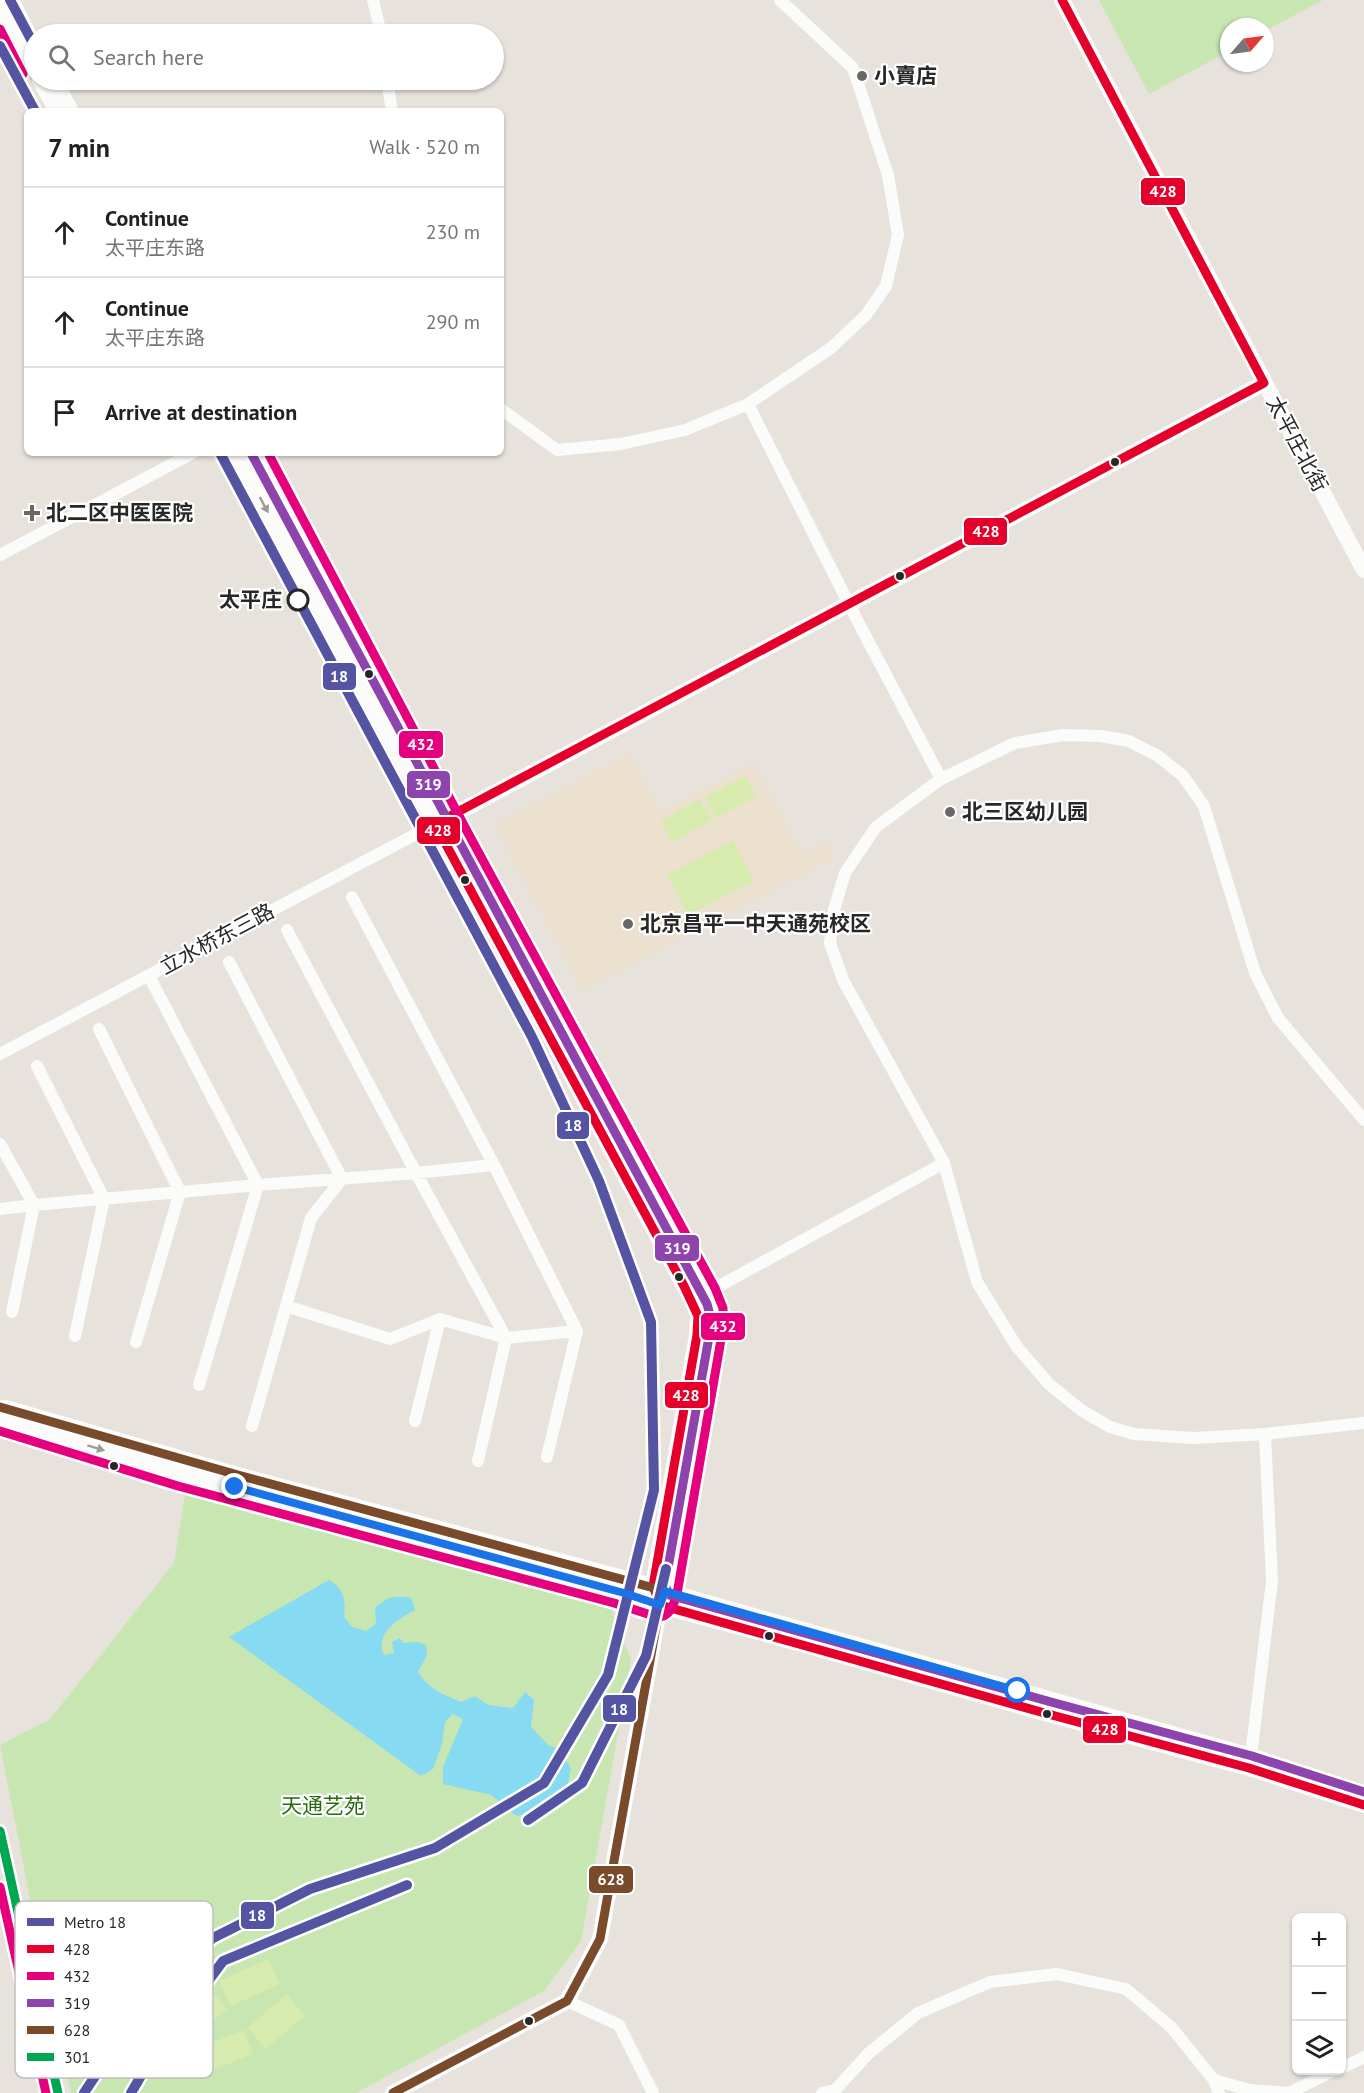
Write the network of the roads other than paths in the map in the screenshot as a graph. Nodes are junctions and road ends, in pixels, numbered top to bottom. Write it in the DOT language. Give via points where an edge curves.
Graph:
graph roads {
  1 [pos="12,0"];
  2 [pos="373,0"];
  3 [pos="780,0"];
  4 [pos="1062,0"];
  5 [pos="0,3"];
  6 [pos="24,24"];
  7 [pos="379,24"];
  8 [pos="24,49"];
  9 [pos="45,90"];
  10 [pos="59,90"];
  11 [pos="389,90"];
  12 [pos="55,108"];
  13 [pos="69,108"];
  14 [pos="392,108"];
  15 [pos="1264,383"];
  16 [pos="748,404"];
  17 [pos="504,411"];
  18 [pos="187,456"];
  19 [pos="239,456"];
  20 [pos="256,456"];
  21 [pos="0,555"];
  22 [pos="1364,570"];
  23 [pos="849,604"];
  24 [pos="941,778"];
  25 [pos="440,821"];
  26 [pos="352,897"];
  27 [pos="287,930"];
  28 [pos="229,962"];
  29 [pos="148,976"];
  30 [pos="99,1029"];
  31 [pos="0,1054"];
  32 [pos="37,1066"];
  33 [pos="1364,1120"];
  34 [pos="0,1144"];
  35 [pos="944,1163"];
  36 [pos="494,1165"];
  37 [pos="416,1173"];
  38 [pos="342,1179"];
  39 [pos="258,1185"];
  40 [pos="180,1192"];
  41 [pos="104,1199"];
  42 [pos="34,1205"];
  43 [pos="0,1209"];
  44 [pos="698,1297"];
  45 [pos="286,1306"];
  46 [pos="12,1312"];
  47 [pos="440,1319"];
  48 [pos="577,1331"];
  49 [pos="75,1336"];
  50 [pos="506,1338"];
  51 [pos="136,1342"];
  52 [pos="199,1385"];
  53 [pos="0,1407"];
  54 [pos="0,1418"];
  55 [pos="415,1421"];
  56 [pos="1364,1423"];
  57 [pos="252,1426"];
  58 [pos="1265,1434"];
  59 [pos="547,1457"];
  60 [pos="478,1461"];
  61 [pos="660,1594"];
  62 [pos="1250,1762"];
  63 [pos="1364,1793"];
  64 [pos="1364,1805"];
  65 [pos="0,1831"];
  66 [pos="15,1901"];
  67 [pos="567,2001"];
  68 [pos="1364,2057"];
  69 [pos="1346,2066"];
  70 [pos="1325,2075"];
  71 [pos="55,2078"];
  72 [pos="1214,2080"];
  73 [pos="58,2093"];
  74 [pos="393,2093"];
  75 [pos="653,2093"];
  76 [pos="822,2093"];
  77 [pos="1219,2093"];
  78 [pos="1289,2093"];
  1 -- 6 [label="main road"];
  2 -- 7 [label="street"];
  3 -- 16 [label="street" via="853,68 888,175 898,235 886,286 866,315 831,348"];
  4 -- 15 [label="main road, 太平庄北街"];
  5 -- 8 [label="main road"];
  9 -- 12 [label="main road"];
  10 -- 13 [label="main road"];
  11 -- 14 [label="street"];
  15 -- 22 [label="main road, 太平庄北街"];
  15 -- 23 [label="main road"];
  16 -- 17 [label="street" via="685,430 621,444 557,450"];
  16 -- 23 [label="street"];
  18 -- 21 [label="street"];
  19 -- 25 [label="main road, one-way"];
  20 -- 25 [label="main road"];
  23 -- 24 [label="street"];
  23 -- 25 [label="main road"];
  24 -- 33 [label="street" via="1015,743 1063,735 1129,741 1158,756 1183,776 1204,806 1255,973 1278,1018"];
  24 -- 35 [label="street" via="876,827 845,873 834,910 830,943 843,980"];
  25 -- 29 [label="street, 立水桥东三路"];
  25 -- 44 [label="main road"];
  26 -- 36 [label="street"];
  27 -- 37 [label="street"];
  28 -- 38 [label="street"];
  29 -- 31 [label="street, 立水桥东三路"];
  29 -- 39 [label="street"];
  30 -- 40 [label="street"];
  32 -- 41 [label="street"];
  34 -- 42 [label="street"];
  35 -- 44 [label="street"];
  35 -- 58 [label="street" via="977,1282 1017,1347 1049,1384 1081,1410 1134,1434 1193,1438"];
  36 -- 37 [label="street"];
  36 -- 48 [label="street"];
  37 -- 38 [label="street"];
  37 -- 50 [label="street"];
  38 -- 39 [label="street"];
  38 -- 45 [label="street" via="311,1218"];
  39 -- 40 [label="street"];
  39 -- 52 [label="street"];
  40 -- 41 [label="street"];
  40 -- 51 [label="street"];
  41 -- 42 [label="street"];
  41 -- 49 [label="street"];
  42 -- 43 [label="street"];
  42 -- 46 [label="street"];
  44 -- 61 [label="main road" via="711,1310 711,1326"];
  45 -- 47 [label="street" via="390,1339"];
  45 -- 57 [label="street"];
  47 -- 50 [label="street"];
  47 -- 55 [label="street"];
  48 -- 50 [label="street"];
  48 -- 59 [label="street"];
  50 -- 60 [label="street"];
  53 -- 61 [label="main road"];
  54 -- 61 [label="main road, one-way" via="181,1474 624,1593"];
  56 -- 58 [label="street"];
  58 -- 62 [label="street" via="1272,1581"];
  61 -- 62 [label="main road"];
  61 -- 67 [label="main road" via="600,1939"];
  62 -- 63 [label="main road"];
  62 -- 64 [label="main road"];
  65 -- 66 [label="street"];
  67 -- 74 [label="main road"];
  67 -- 75 [label="street" via="619,2025"];
  68 -- 69 [label="street"];
  70 -- 78 [label="street"];
  71 -- 73 [label="street"];
  72 -- 76 [label="street" via="1172,2027 1126,1989 1057,1974 990,1982 918,2013 869,2053 835,2090"];
  72 -- 77 [label="street"];
  72 -- 78 [label="street" via="1250,2090"];
}
